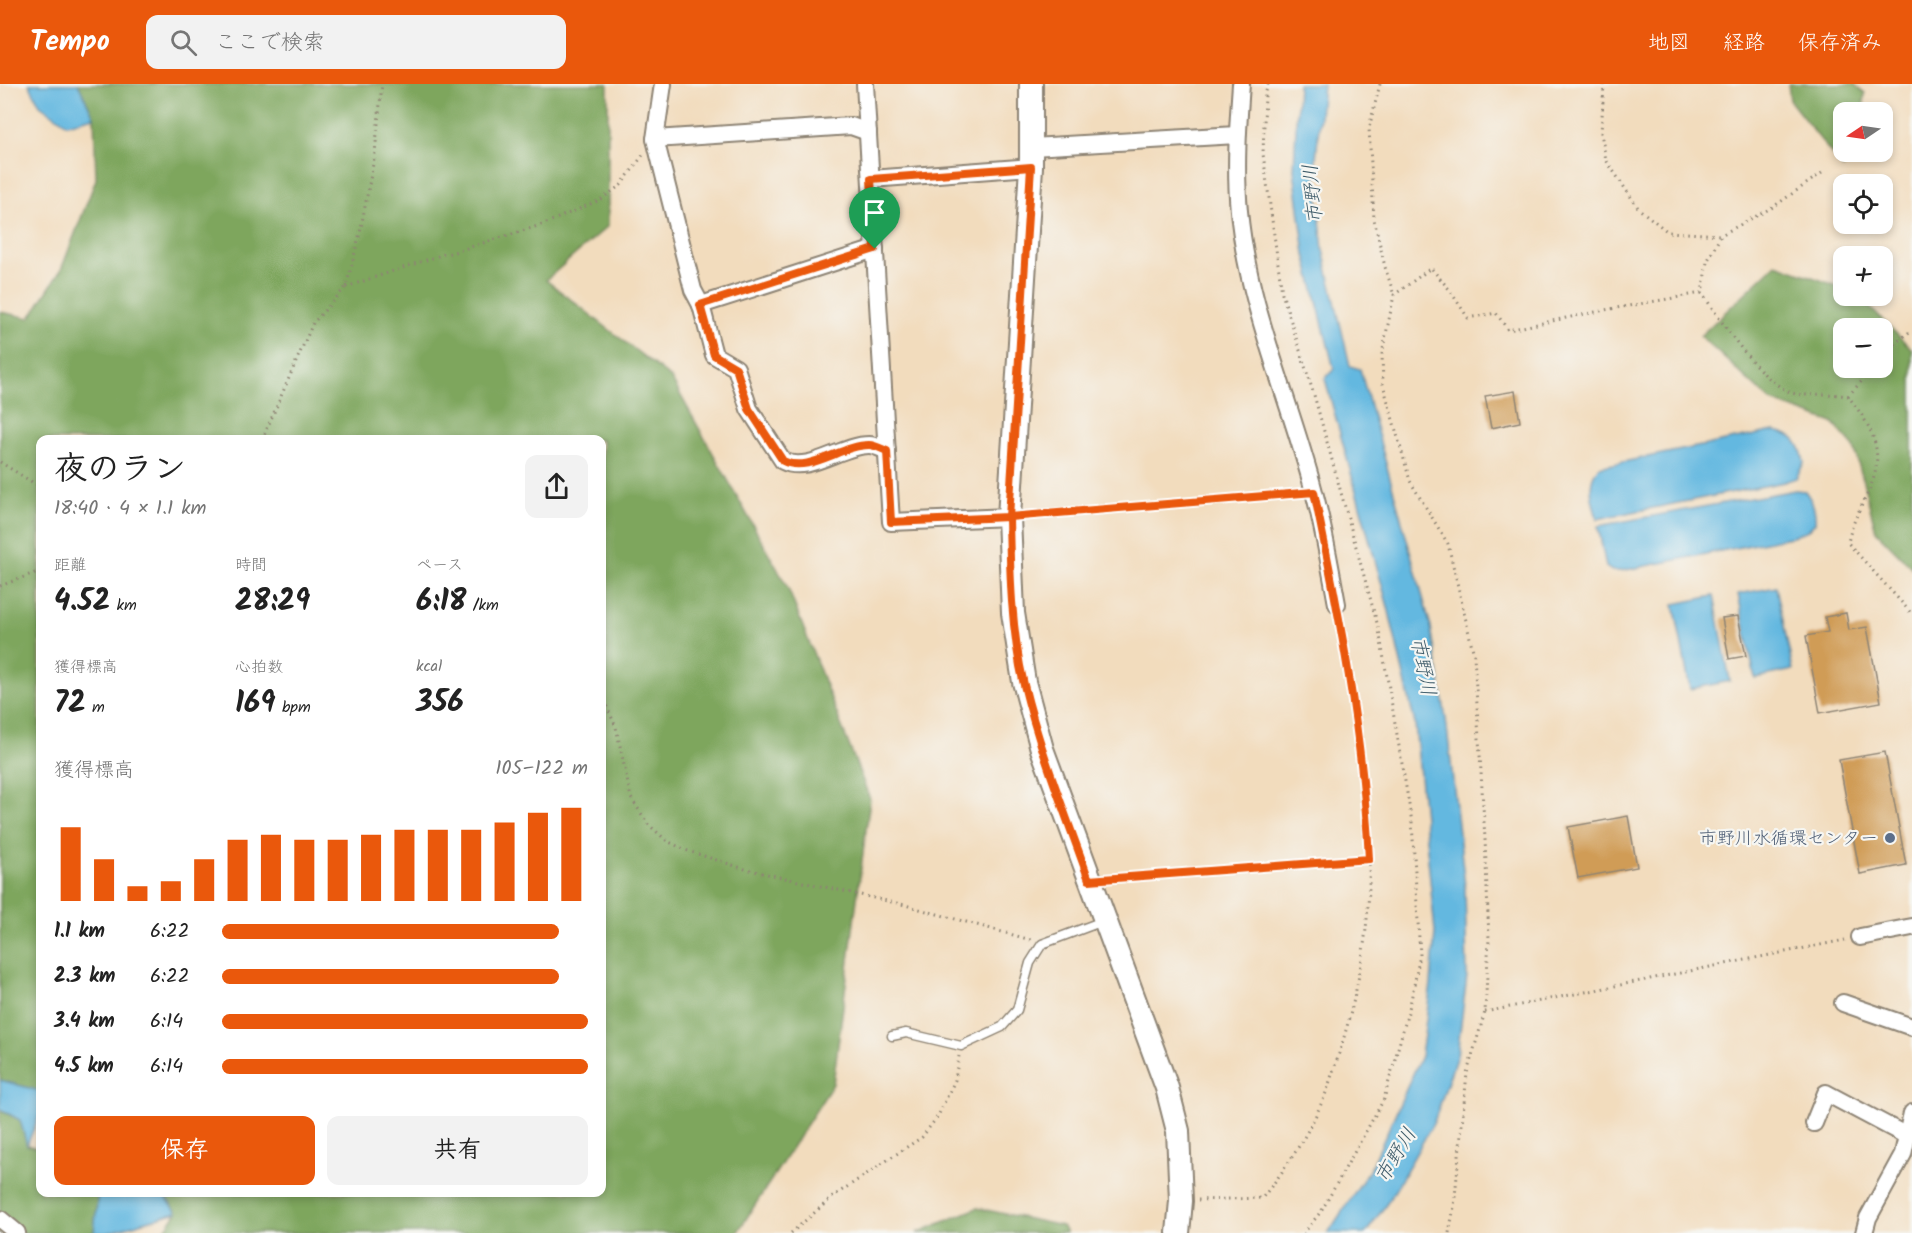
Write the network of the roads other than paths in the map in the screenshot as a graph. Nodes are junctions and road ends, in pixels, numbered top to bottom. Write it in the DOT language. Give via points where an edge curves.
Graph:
graph roads {
  1 [pos="663,84"];
  2 [pos="865,84"];
  3 [pos="1031,84"];
  4 [pos="1241,84"];
  5 [pos="868,132"];
  6 [pos="1237,135"];
  7 [pos="655,139"];
  8 [pos="1032,157"];
  9 [pos="871,179"];
  10 [pos="875,249"];
  11 [pos="700,305"];
  12 [pos="887,451"];
  13 [pos="1009,517"];
  14 [pos="1337,604"];
  15 [pos="1104,921"];
  16 [pos="1912,927"];
  17 [pos="1860,937"];
  18 [pos="1843,1003"];
  19 [pos="1912,1027"];
  20 [pos="892,1036"];
  21 [pos="1912,1113"];
  22 [pos="1814,1123"];
  23 [pos="1907,1136"];
  24 [pos="0,1219"];
  25 [pos="17,1233"];
  26 [pos="1178,1233"];
  27 [pos="1864,1233"];
  1 -- 7 [label="street"];
  2 -- 5 [label="street"];
  3 -- 8 [label="street"];
  4 -- 6 [label="street"];
  5 -- 7 [label="street" via="851,126"];
  5 -- 9 [label="street"];
  6 -- 8 [label="street"];
  6 -- 14 [label="street" via="1239,211 1249,271 1314,492"];
  7 -- 11 [label="street"];
  8 -- 9 [label="street"];
  8 -- 13 [label="street"];
  9 -- 10 [label="street"];
  10 -- 11 [label="street"];
  10 -- 12 [label="street"];
  11 -- 12 [label="street" via="714,355 736,368 749,409 783,461 803,465 870,445"];
  12 -- 13 [label="street" via="891,522"];
  13 -- 15 [label="street" via="1012,613 1024,682 1042,749"];
  15 -- 20 [label="lane" via="1042,944 1030,963 1017,1010 1002,1027 961,1046 906,1033"];
  15 -- 26 [label="street" via="1167,1088 1178,1131"];
  16 -- 17 [label="street"];
  18 -- 19 [label="street"];
  21 -- 23 [label="street"];
  22 -- 23 [label="street" via="1826,1093"];
  23 -- 27 [label="street" via="1903,1154 1868,1218"];
  24 -- 25 [label="street"];
}
